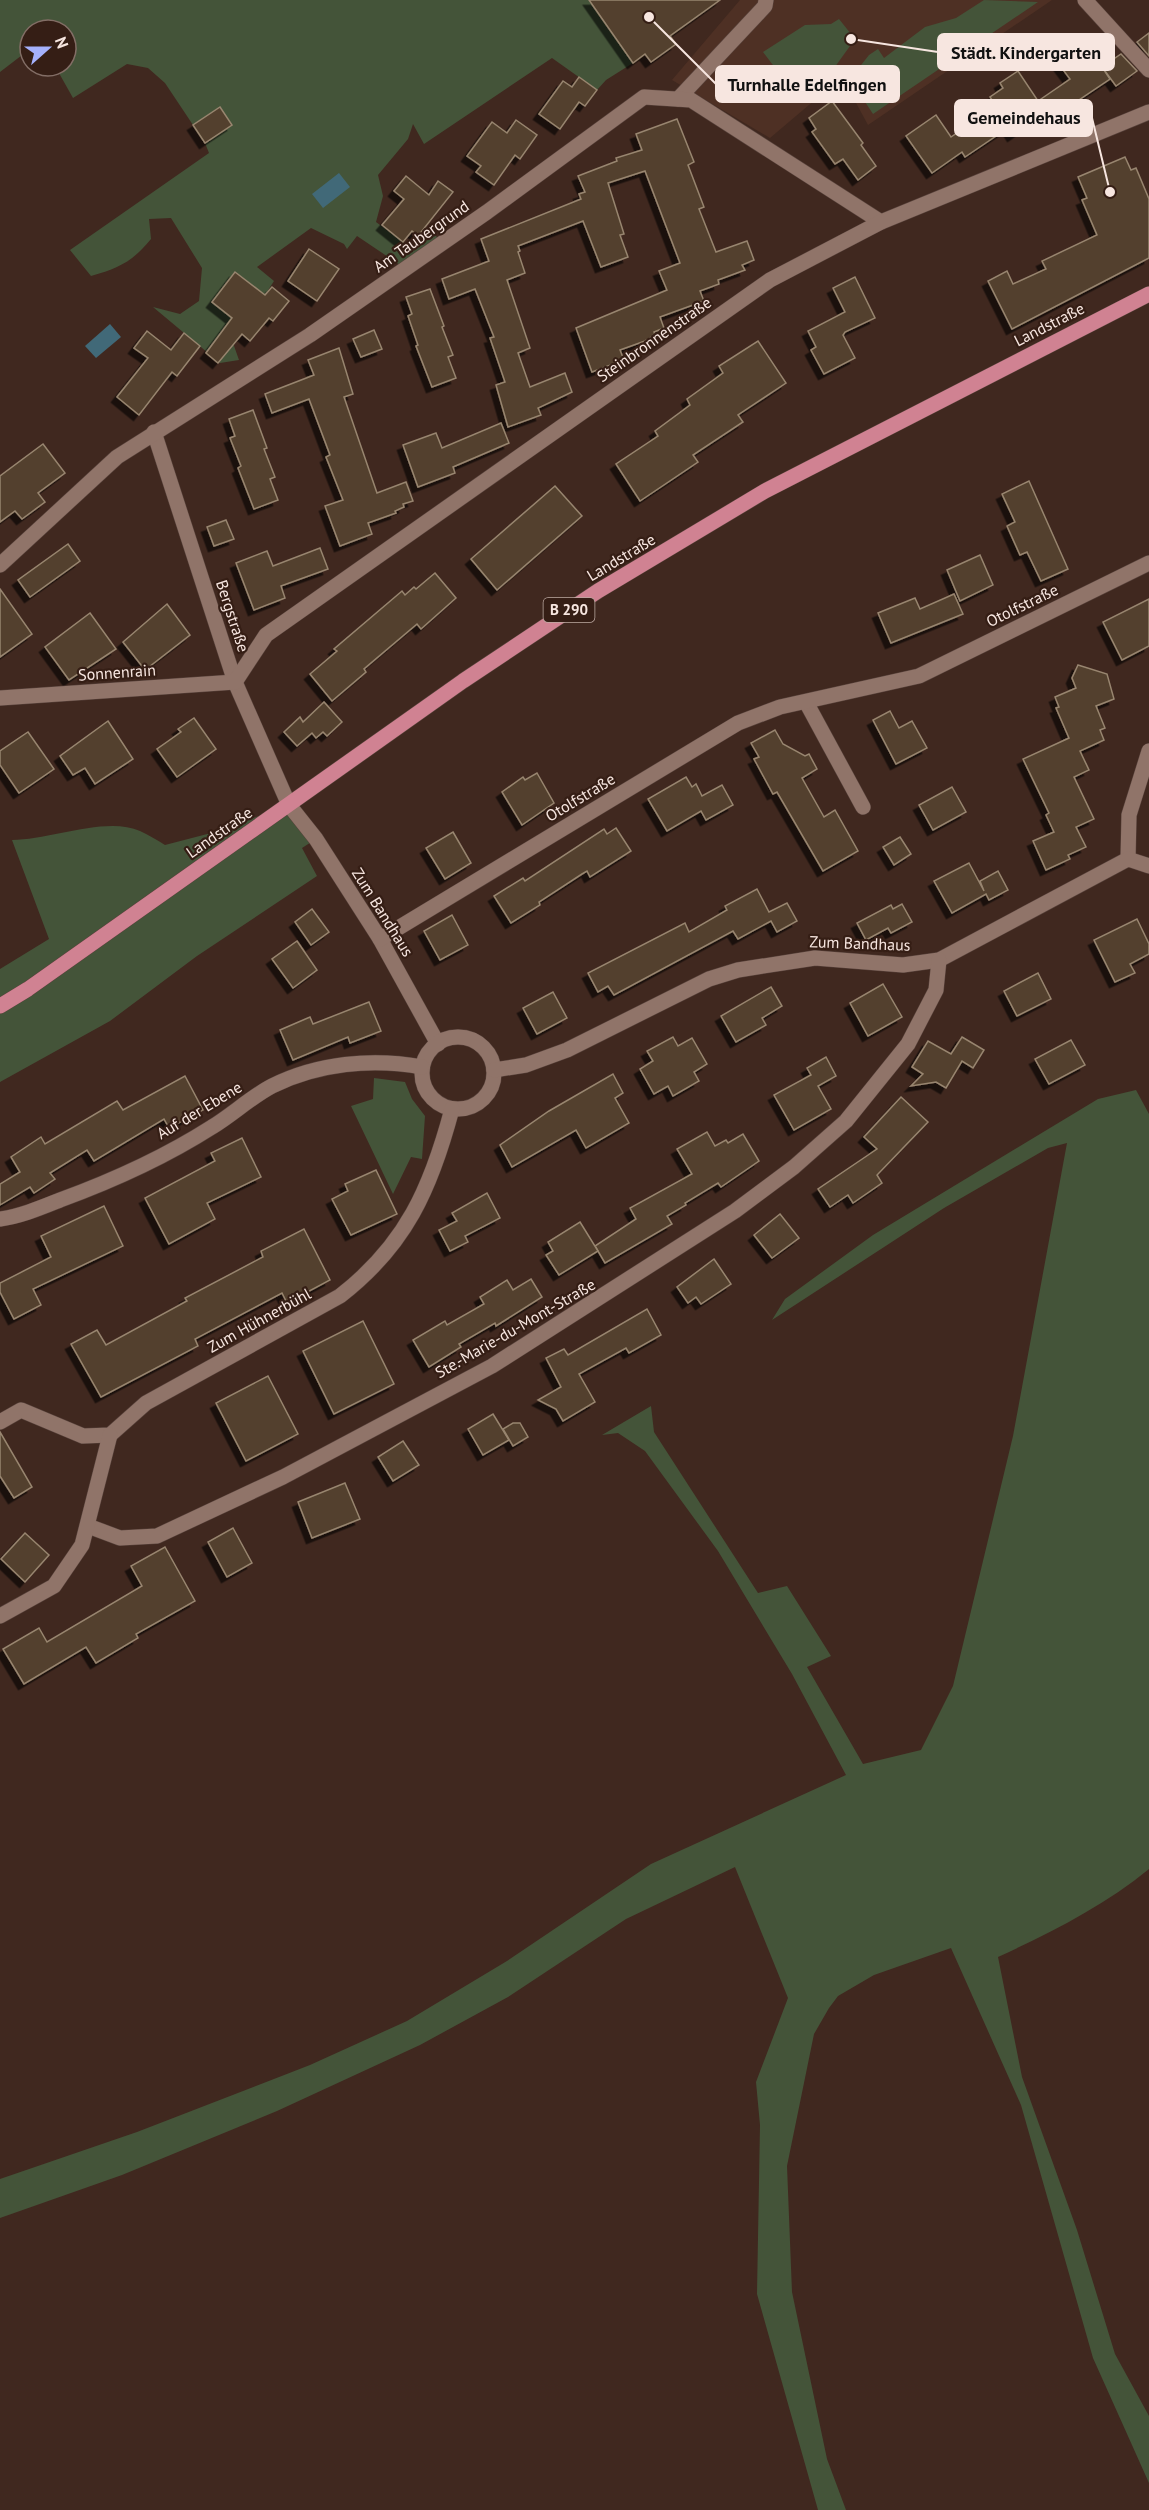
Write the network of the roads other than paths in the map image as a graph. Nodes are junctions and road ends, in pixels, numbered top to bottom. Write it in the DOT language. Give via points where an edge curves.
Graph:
graph roads {
  1 [pos="766,0"];
  2 [pos="1084,0"];
  3 [pos="1149,70"];
  4 [pos="678,99"];
  5 [pos="1149,112"];
  6 [pos="881,222"];
  7 [pos="1149,294"];
  8 [pos="154,432"];
  9 [pos="1149,563"];
  10 [pos="0,565"];
  11 [pos="236,682"];
  12 [pos="0,698"];
  13 [pos="806,702"];
  14 [pos="1149,751"];
  15 [pos="289,806"];
  16 [pos="863,807"];
  17 [pos="1128,859"];
  18 [pos="1149,866"];
  19 [pos="380,939"];
  20 [pos="939,960"];
  21 [pos="0,1006"];
  22 [pos="438,1044"];
  23 [pos="422,1067"];
  24 [pos="494,1070"];
  25 [pos="452,1109"];
  26 [pos="0,1219"];
  27 [pos="0,1422"];
  28 [pos="110,1435"];
  29 [pos="88,1526"];
  30 [pos="0,1616"];
  1 -- 4 [label="street" via="765,6"];
  2 -- 3 [label="street"];
  4 -- 6 [label="street, Am Taubergrund" via="690,100"];
  4 -- 8 [label="street, Am Taubergrund" via="644,97 310,335"];
  5 -- 6 [label="street, Steinbronnenstraße"];
  6 -- 11 [label="street, Steinbronnenstraße" via="770,280 266,635"];
  7 -- 15 [label="main road, Landstraße / B 290" via="756,497 598,591"];
  8 -- 10 [label="street, Am Taubergrund" via="117,457"];
  8 -- 11 [label="street, Bergstraße"];
  9 -- 13 [label="street, Otolfstraße" via="919,676"];
  11 -- 12 [label="street, Sonnenrain"];
  11 -- 15 [label="street, Bergstraße"];
  13 -- 16 [label="street"];
  13 -- 19 [label="street, Otolfstraße" via="738,723"];
  14 -- 17 [label="street" via="1129,815"];
  15 -- 19 [label="street, Zum Bandhaus" via="316,839"];
  15 -- 21 [label="main road, Landstraße / B 290"];
  17 -- 18 [label="street"];
  17 -- 20 [label="street, Zum Bandhaus"];
  19 -- 22 [label="street, Zum Bandhaus"];
  20 -- 24 [label="street, Zum Bandhaus" via="903,964 815,958 738,969 567,1050 526,1065"];
  20 -- 29 [label="street, Ste.-Marie-du-Mont-Straße" via="936,990 908,1044 846,1121 735,1211 492,1366 283,1476 157,1536 120,1538"];
  22 -- 23 [label="street"];
  22 -- 24 [label="street" via="449,1038 473,1041 487,1053"];
  23 -- 25 [label="street" via="428,1094"];
  23 -- 26 [label="street, Auf der Ebene" via="394,1062 349,1063 272,1086 211,1128 105,1183 16,1217"];
  24 -- 25 [label="street" via="489,1091 482,1100 463,1109"];
  25 -- 28 [label="street, Zum Hühnerbühl" via="442,1147 407,1226 366,1276 340,1296 146,1403"];
  27 -- 28 [label="street" via="21,1410 83,1436"];
  28 -- 29 [label="street"];
  29 -- 30 [label="street" via="82,1545 54,1586"];
}
